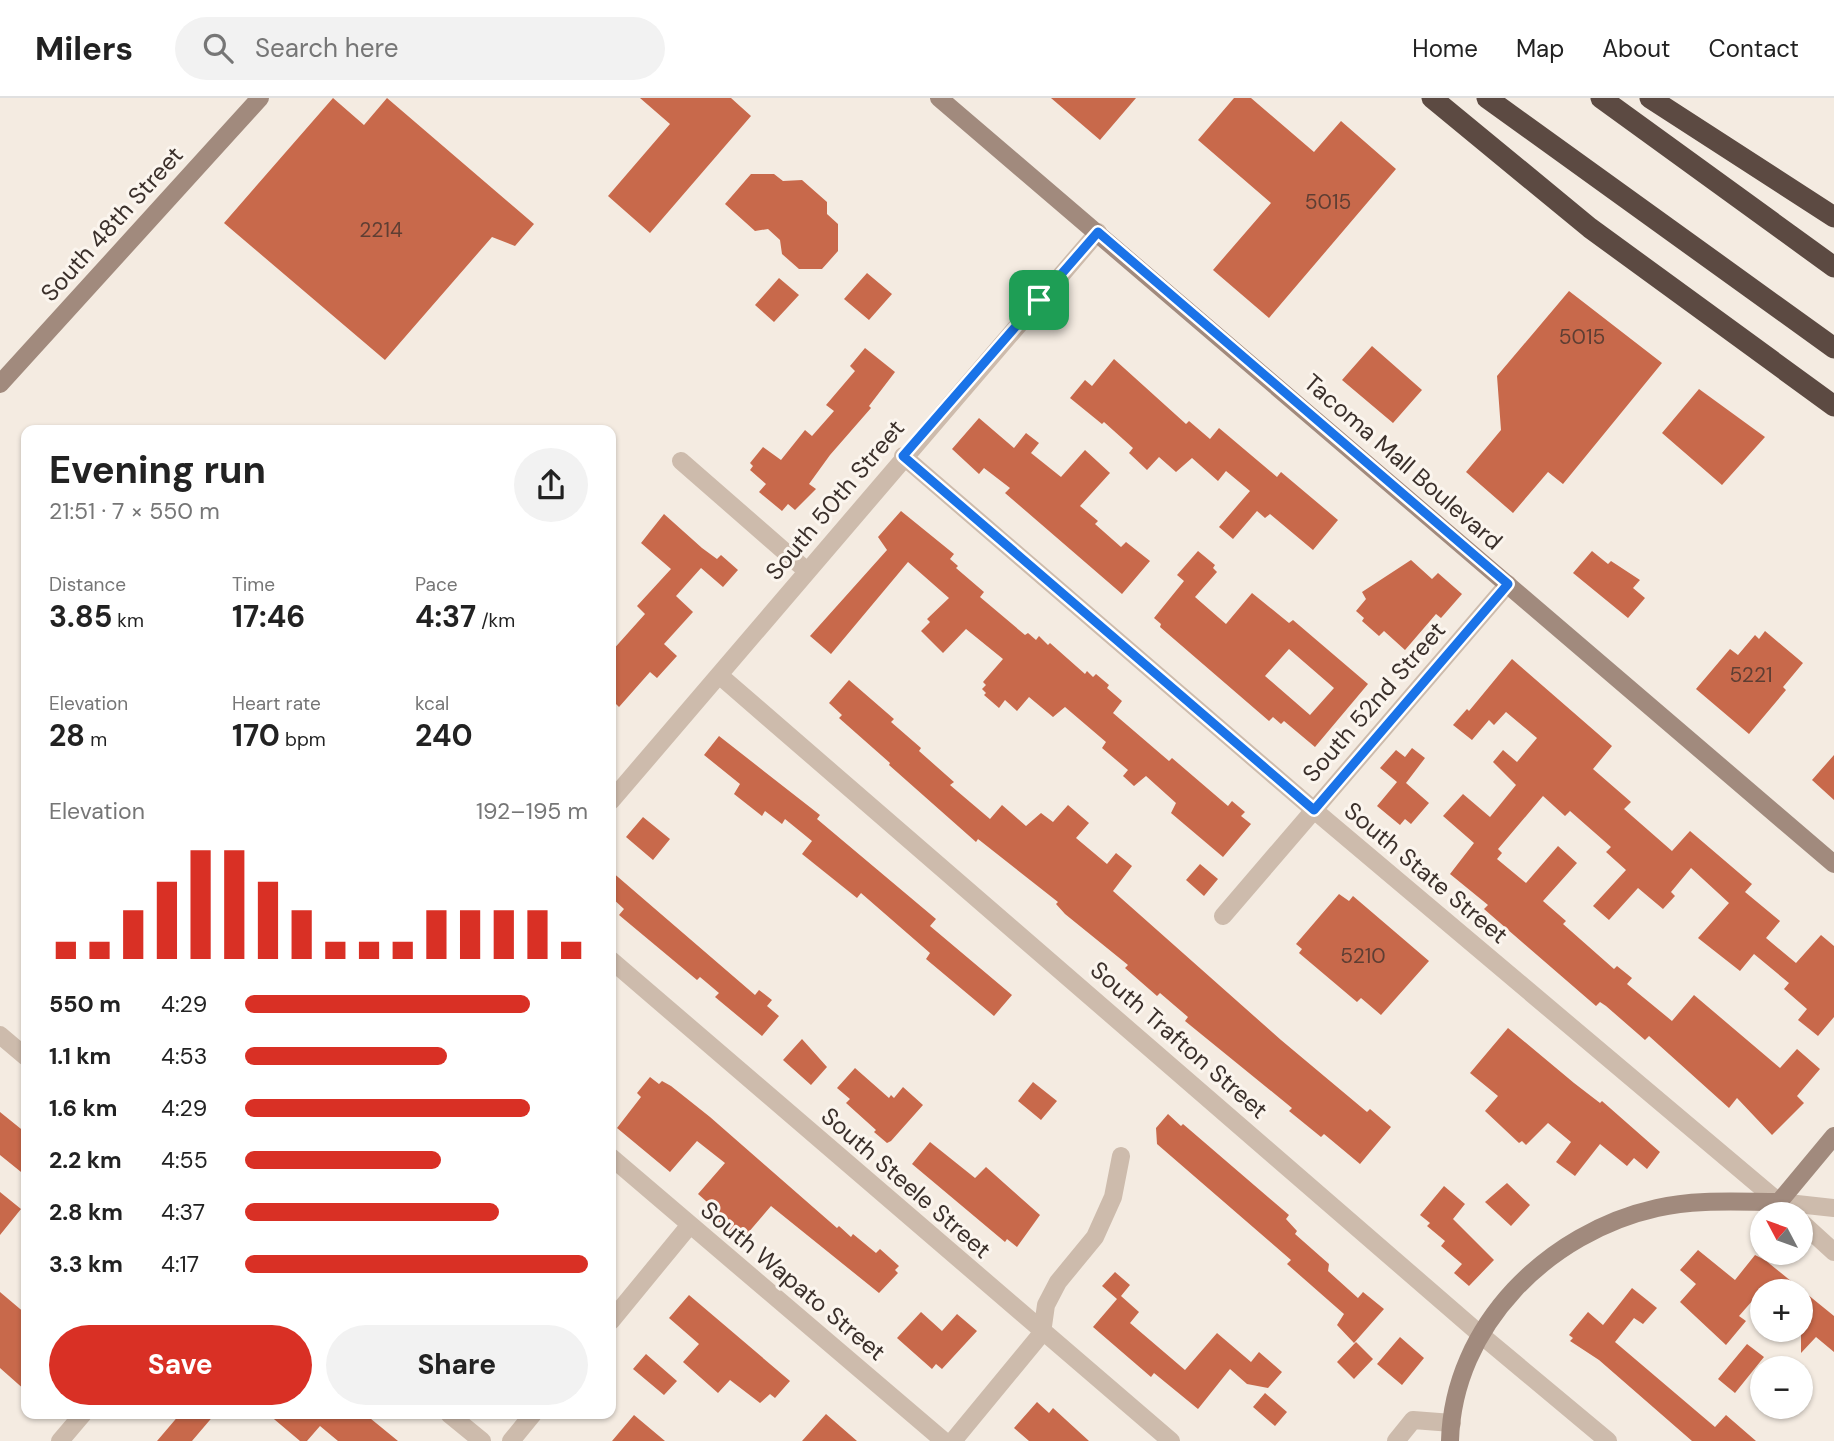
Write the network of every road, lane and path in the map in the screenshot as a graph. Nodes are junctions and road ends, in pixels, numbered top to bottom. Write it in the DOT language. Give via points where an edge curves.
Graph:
graph roads {
  1 [pos="260,98"];
  2 [pos="939,98"];
  3 [pos="1432,98"];
  4 [pos="1488,98"];
  5 [pos="1601,98"];
  6 [pos="1650,98"];
  7 [pos="1834,217"];
  8 [pos="1098,232"];
  9 [pos="1834,267"];
  10 [pos="1834,348"];
  11 [pos="0,384"];
  12 [pos="1834,406"];
  13 [pos="903,456"];
  14 [pos="681,461"];
  15 [pos="807,571"];
  16 [pos="1508,584"];
  17 [pos="719,675"];
  18 [pos="616,795"];
  19 [pos="1314,810"];
  20 [pos="1834,864"];
  21 [pos="1223,916"];
  22 [pos="616,964"];
  23 [pos="0,1035"];
  24 [pos="21,1053"];
  25 [pos="1834,1136"];
  26 [pos="1121,1156"];
  27 [pos="616,1161"];
  28 [pos="1750,1202"];
  29 [pos="1779,1202"];
  30 [pos="1813,1206"];
  31 [pos="1834,1208"];
  32 [pos="690,1226"];
  33 [pos="1813,1233"];
  34 [pos="1834,1252"];
  35 [pos="616,1315"];
  36 [pos="1042,1333"];
  37 [pos="1481,1335"];
  38 [pos="79,1419"];
  39 [pos="455,1419"];
  40 [pos="529,1419"];
  41 [pos="1451,1432"];
  42 [pos="60,1441"];
  43 [pos="482,1441"];
  44 [pos="511,1441"];
  45 [pos="944,1441"];
  46 [pos="953,1441"];
  47 [pos="1171,1441"];
  48 [pos="1396,1441"];
  49 [pos="1608,1441"];
  1 -- 11 [label="main road, South 48th Street"];
  2 -- 8 [label="main road, Tacoma Mall Boulevard"];
  3 -- 12 [label="highway" via="1590,228"];
  4 -- 10 [label="highway"];
  5 -- 9 [label="highway"];
  6 -- 7 [label="highway"];
  8 -- 13 [label="street, South 50th Street"];
  8 -- 16 [label="main road, Tacoma Mall Boulevard"];
  13 -- 15 [label="street, South 50th Street"];
  13 -- 19 [label="street, South State Street"];
  14 -- 15 [label="street"];
  15 -- 17 [label="street, South 50th Street"];
  16 -- 19 [label="street, South 52nd Street"];
  16 -- 20 [label="main road, Tacoma Mall Boulevard"];
  17 -- 18 [label="street, South 50th Street"];
  17 -- 37 [label="street, South Trafton Street"];
  19 -- 21 [label="street, South 52nd Street"];
  19 -- 29 [label="street, South State Street"];
  22 -- 36 [label="street, South Steele Street"];
  23 -- 24 [label="street"];
  25 -- 29 [label="main road"];
  26 -- 36 [label="street" via="1113,1197 1095,1237 1058,1282 1046,1305"];
  27 -- 32 [label="street, South Wapato Street"];
  28 -- 37 [label="main road" via="1658,1208 1586,1232 1524,1278"];
  30 -- 31 [label="street"];
  32 -- 35 [label="street"];
  32 -- 45 [label="street, South Wapato Street"];
  33 -- 34 [label="street"];
  36 -- 46 [label="street"];
  36 -- 47 [label="street, South Steele Street"];
  37 -- 41 [label="main road" via="1464,1374"];
  37 -- 49 [label="street, South Trafton Street"];
  38 -- 42 [label="street"];
  39 -- 43 [label="street"];
  40 -- 44 [label="street"];
  41 -- 48 [label="street" via="1413,1420"];
}
